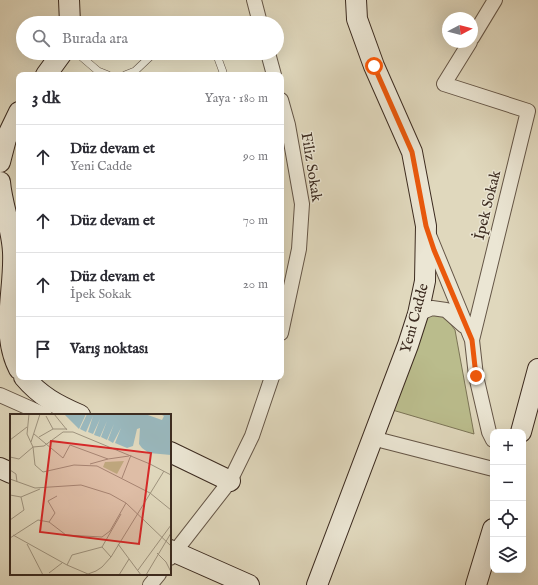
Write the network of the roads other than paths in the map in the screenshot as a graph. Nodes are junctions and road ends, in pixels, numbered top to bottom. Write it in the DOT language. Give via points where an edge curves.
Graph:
graph roads {
  1 [pos="69,0"];
  2 [pos="254,0"];
  3 [pos="356,0"];
  4 [pos="495,0"];
  5 [pos="70,16"];
  6 [pos="258,16"];
  7 [pos="478,28"];
  8 [pos="466,48"];
  9 [pos="57,60"];
  10 [pos="85,60"];
  11 [pos="147,60"];
  12 [pos="219,60"];
  13 [pos="270,60"];
  14 [pos="48,72"];
  15 [pos="100,72"];
  16 [pos="132,72"];
  17 [pos="223,72"];
  18 [pos="273,72"];
  19 [pos="284,111"];
  20 [pos="16,118"];
  21 [pos="0,162"];
  22 [pos="0,182"];
  23 [pos="426,226"];
  24 [pos="418,314"];
  25 [pos="284,319"];
  26 [pos="472,340"];
  27 [pos="16,362"];
  28 [pos="538,369"];
  29 [pos="27,380"];
  30 [pos="271,380"];
  31 [pos="0,395"];
  32 [pos="43,414"];
  33 [pos="78,414"];
  34 [pos="522,429"];
  35 [pos="490,432"];
  36 [pos="372,438"];
  37 [pos="171,453"];
  38 [pos="0,468"];
  39 [pos="490,468"];
  40 [pos="10,473"];
  41 [pos="230,481"];
  42 [pos="491,537"];
  43 [pos="172,553"];
  44 [pos="158,575"];
  45 [pos="150,585"];
  46 [pos="249,585"];
  47 [pos="317,585"];
  48 [pos="476,585"];
  1 -- 5 [label="street"];
  2 -- 6 [label="street"];
  3 -- 23 [label="street, Yeni Cadde" via="357,19 374,66 412,152"];
  4 -- 7 [label="street"];
  8 -- 26 [label="street, İpek Sokak" via="444,84 528,111"];
  9 -- 14 [label="street"];
  10 -- 15 [label="lane"];
  11 -- 16 [label="lane"];
  12 -- 17 [label="lane"];
  13 -- 18 [label="street"];
  19 -- 25 [label="street, Filiz Sokak" via="302,204 299,249"];
  20 -- 21 [label="street" via="6,139"];
  22 -- 27 [label="street" via="13,250 8,334"];
  23 -- 24 [label="street, Yeni Cadde" via="425,281"];
  23 -- 26 [label="street"];
  24 -- 26 [label="street" via="432,308 446,310 463,324"];
  24 -- 36 [label="street, Yeni Cadde"];
  26 -- 35 [label="street, İpek Sokak" via="476,376"];
  28 -- 34 [label="street"];
  29 -- 33 [label="street" via="44,398"];
  30 -- 41 [label="street" via="252,436"];
  31 -- 32 [label="street"];
  36 -- 39 [label="street"];
  36 -- 47 [label="street, Yeni Cadde"];
  37 -- 41 [label="street"];
  38 -- 40 [label="street"];
  41 -- 43 [label="street"];
  42 -- 48 [label="street"];
  43 -- 46 [label="street"];
  44 -- 45 [label="street"];
}
